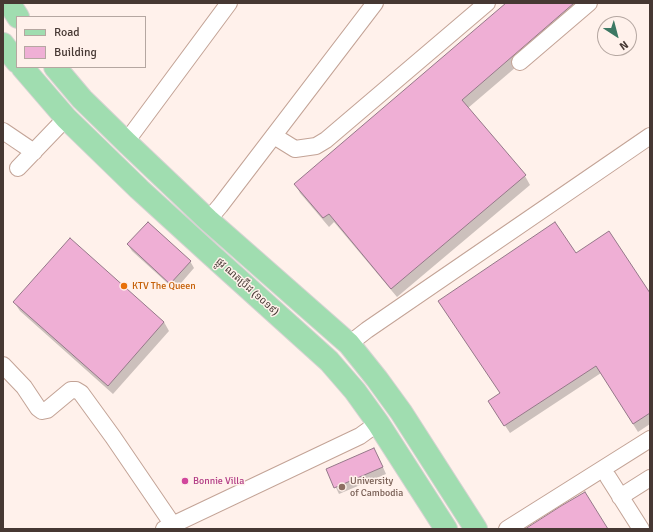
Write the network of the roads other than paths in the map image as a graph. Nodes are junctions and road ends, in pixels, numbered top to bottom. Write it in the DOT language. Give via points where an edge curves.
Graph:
graph roads {
  1 [pos="9,3"];
  2 [pos="229,3"];
  3 [pos="375,3"];
  4 [pos="487,3"];
  5 [pos="589,3"];
  6 [pos="17,16"];
  7 [pos="3,44"];
  8 [pos="16,61"];
  9 [pos="520,62"];
  10 [pos="23,68"];
  11 [pos="56,68"];
  12 [pos="66,118"];
  13 [pos="3,131"];
  14 [pos="274,136"];
  15 [pos="650,136"];
  16 [pos="126,142"];
  17 [pos="34,152"];
  18 [pos="18,168"];
  19 [pos="208,220"];
  20 [pos="349,344"];
  21 [pos="3,365"];
  22 [pos="378,423"];
  23 [pos="650,438"];
  24 [pos="605,473"];
  25 [pos="650,478"];
  26 [pos="620,497"];
  27 [pos="168,527"];
  28 [pos="446,529"];
  29 [pos="476,529"];
  30 [pos="507,529"];
  31 [pos="641,529"];
  1 -- 6 [label="main road"];
  2 -- 16 [label="street"];
  3 -- 14 [label="street"];
  4 -- 14 [label="street" via="326,140 316,146 295,149"];
  5 -- 9 [label="street"];
  7 -- 8 [label="main road"];
  10 -- 12 [label="main road, ផ្លូវ ណតប្រ៊ីដ (១០១៩)"];
  11 -- 16 [label="main road" via="82,99"];
  12 -- 17 [label="street"];
  12 -- 22 [label="main road, ផ្លូវ ណតប្រ៊ីដ (១០១៩)" via="139,189 329,361"];
  13 -- 17 [label="street"];
  14 -- 19 [label="street"];
  15 -- 20 [label="street"];
  16 -- 19 [label="main road"];
  17 -- 18 [label="street"];
  19 -- 20 [label="main road"];
  20 -- 29 [label="main road" via="397,406"];
  21 -- 27 [label="street" via="42,411 47,410 71,390 81,393 113,437"];
  22 -- 27 [label="street" via="360,436"];
  22 -- 28 [label="main road, ផ្លូវ ណតប្រ៊ីដ (១០១៩)"];
  23 -- 24 [label="street"];
  24 -- 26 [label="street"];
  24 -- 30 [label="street"];
  25 -- 26 [label="street"];
  26 -- 31 [label="street"];
}
